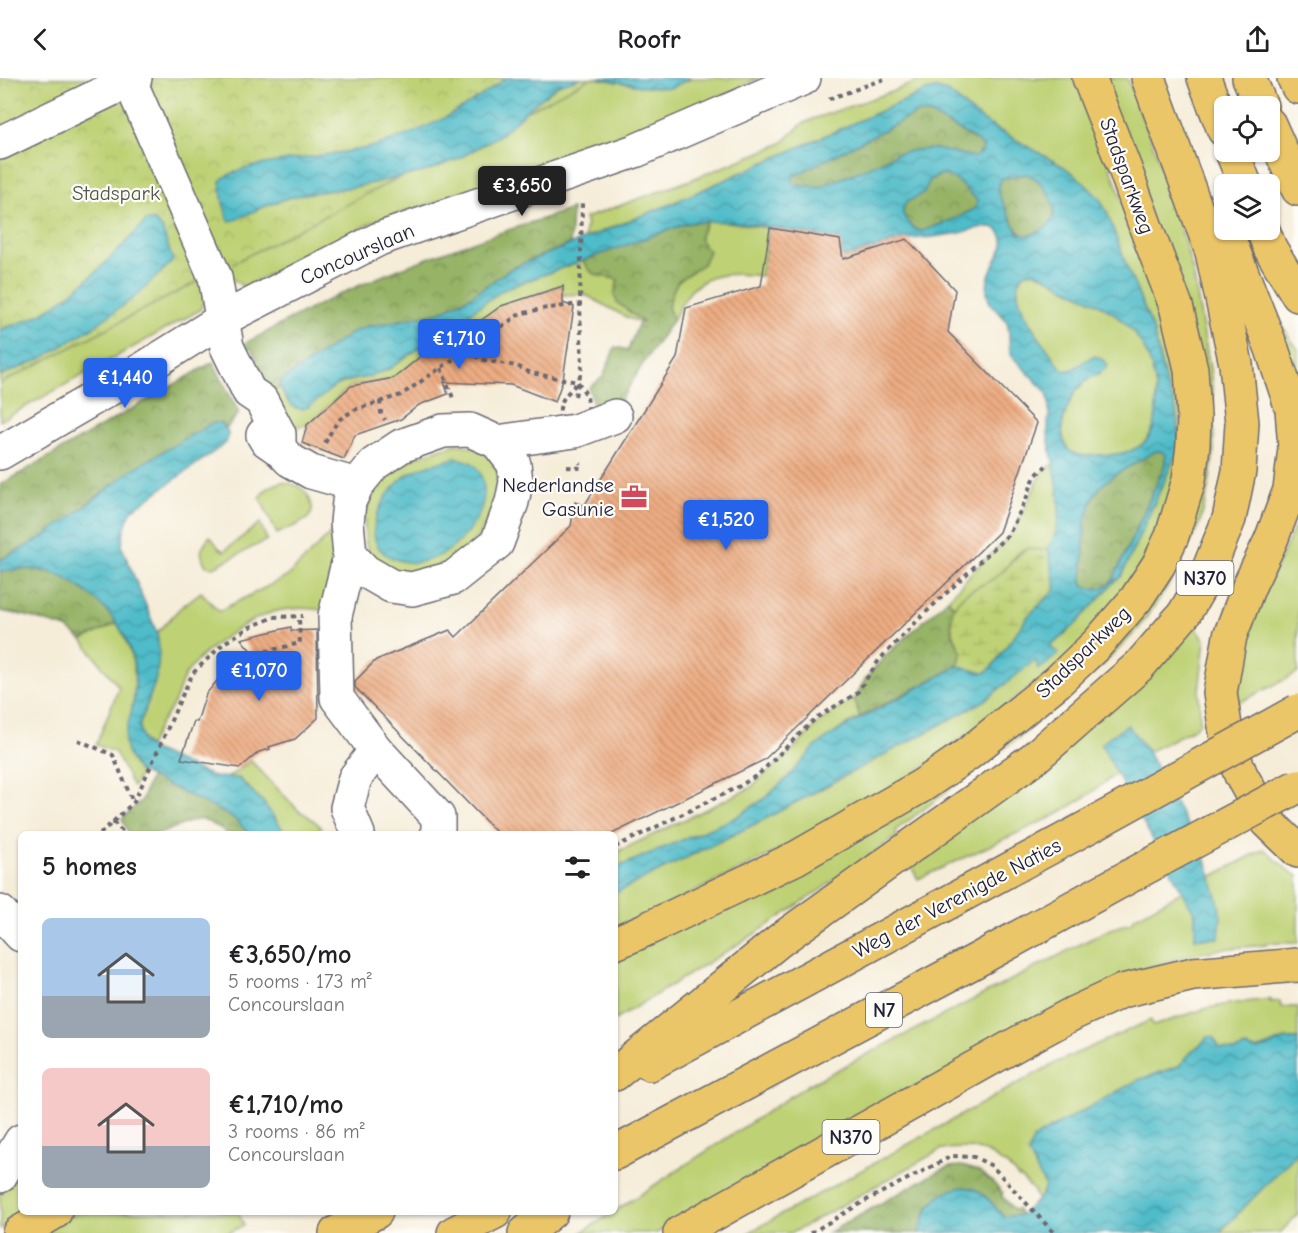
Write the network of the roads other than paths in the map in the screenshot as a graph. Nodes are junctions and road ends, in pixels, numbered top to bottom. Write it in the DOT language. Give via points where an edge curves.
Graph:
graph roads {
  1 [pos="1089,78"];
  2 [pos="1148,78"];
  3 [pos="1165,78"];
  4 [pos="1204,78"];
  5 [pos="1249,78"];
  6 [pos="1294,78"];
  7 [pos="132,79"];
  8 [pos="1298,87"];
  9 [pos="816,89"];
  10 [pos="1257,96"];
  11 [pos="1214,104"];
  12 [pos="0,143"];
  13 [pos="1280,149"];
  14 [pos="1298,189"];
  15 [pos="1214,203"];
  16 [pos="1228,240"];
  17 [pos="1267,240"];
  18 [pos="1298,295"];
  19 [pos="223,319"];
  20 [pos="615,416"];
  21 [pos="497,442"];
  22 [pos="0,453"];
  23 [pos="357,485"];
  24 [pos="350,555"];
  25 [pos="1298,711"];
  26 [pos="376,750"];
  27 [pos="1298,786"];
  28 [pos="357,831"];
  29 [pos="438,831"];
  30 [pos="1298,852"];
  31 [pos="0,912"];
  32 [pos="18,932"];
  33 [pos="618,942"];
  34 [pos="1298,965"];
  35 [pos="618,1072"];
  36 [pos="618,1082"];
  37 [pos="18,1146"];
  38 [pos="623,1152"];
  39 [pos="0,1176"];
  40 [pos="50,1215"];
  41 [pos="369,1215"];
  42 [pos="489,1215"];
  43 [pos="547,1215"];
  44 [pos="19,1233"];
  45 [pos="336,1233"];
  46 [pos="454,1233"];
  47 [pos="525,1233"];
  48 [pos="680,1233"];
  1 -- 33 [label="main road, Stadsparkweg" via="1176,306 1191,369 1194,445 1189,480 1159,564 1136,599 1097,644 968,754 923,785 796,858"];
  2 -- 35 [label="main road, N370" via="1212,252 1236,364 1242,423 1239,471 1229,519 1206,576 1184,614 1139,666 1033,759 780,940"];
  3 -- 15 [label="main road, N370"];
  4 -- 11 [label="main road"];
  5 -- 10 [label="main road"];
  6 -- 8 [label="main road"];
  7 -- 12 [label="street"];
  7 -- 19 [label="street" via="215,277"];
  9 -- 19 [label="street, Concourslaan" via="379,239"];
  13 -- 14 [label="main road"];
  16 -- 30 [label="main road, N370" via="1292,409 1295,448 1290,490 1230,636 1220,693 1227,738 1241,775 1266,820"];
  17 -- 18 [label="main road"];
  19 -- 22 [label="street, Concourslaan"];
  19 -- 23 [label="street" via="227,347 249,392 261,400 279,434 279,449 311,472"];
  20 -- 21 [label="street" via="575,431"];
  21 -- 23 [label="street" via="470,430 443,431 401,446 374,464"];
  21 -- 24 [label="street" via="514,464 512,502 497,543 453,578 412,589 391,586 365,571"];
  23 -- 24 [label="street" via="349,502"];
  24 -- 26 [label="street" via="335,616 337,698"];
  25 -- 36 [label="main road, Weg der Verenigde Naties, bridge"];
  26 -- 28 [label="street" via="355,778 347,808"];
  26 -- 29 [label="street" via="438,817"];
  27 -- 38 [label="main road, N7, bridge"];
  31 -- 32 [label="street"];
  34 -- 48 [label="main road, N370" via="1193,974 1122,991 1022,1041"];
  37 -- 39 [label="street"];
  40 -- 44 [label="main road"];
  41 -- 45 [label="main road"];
  42 -- 46 [label="main road"];
  43 -- 47 [label="main road"];
}
